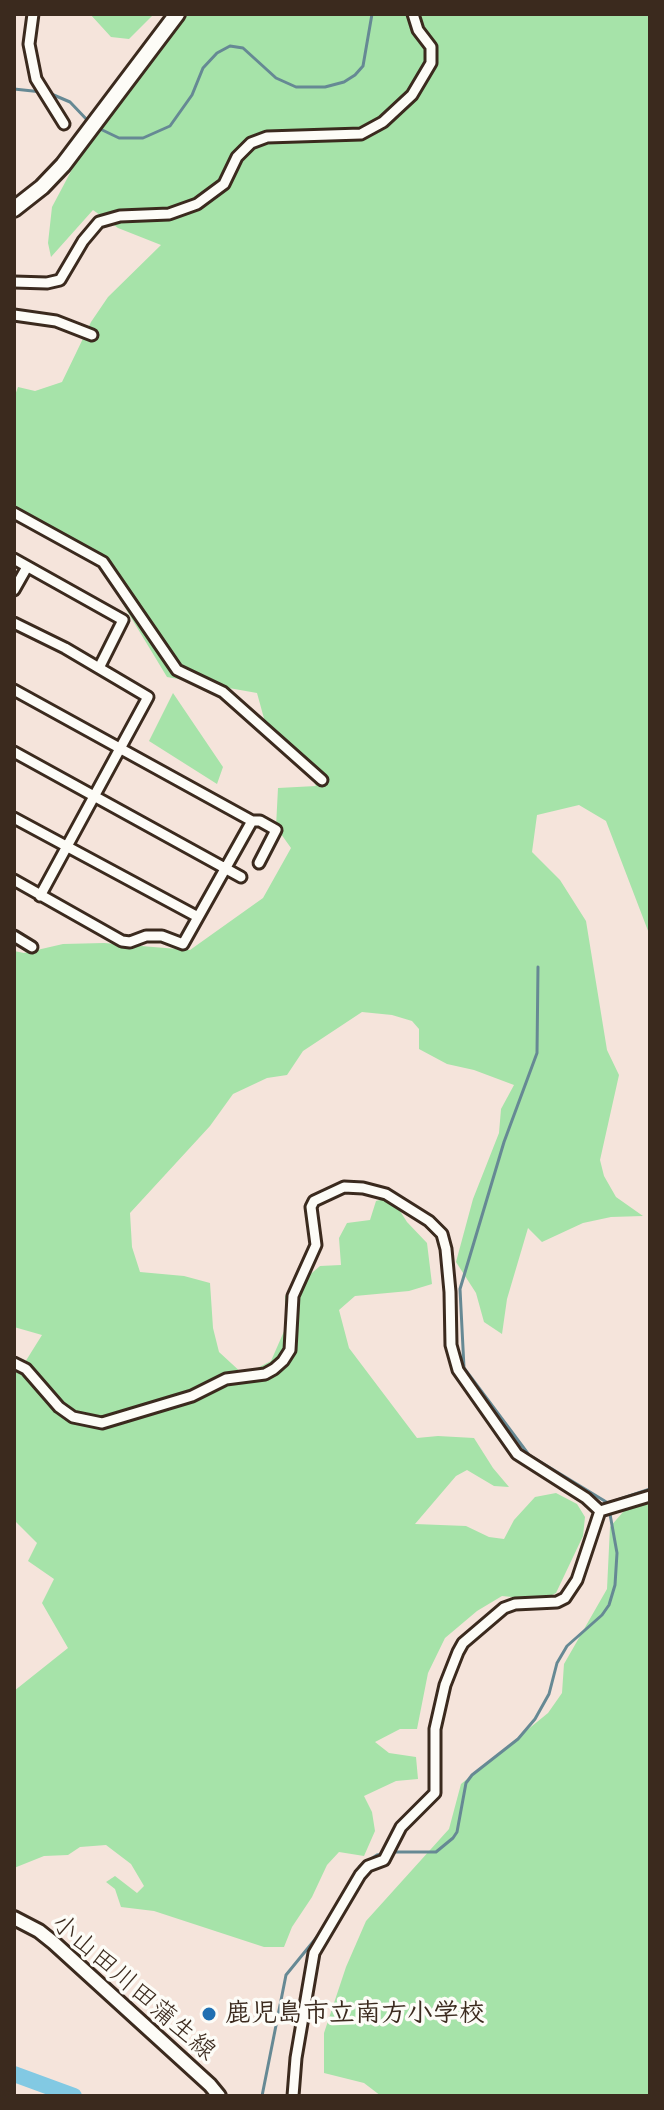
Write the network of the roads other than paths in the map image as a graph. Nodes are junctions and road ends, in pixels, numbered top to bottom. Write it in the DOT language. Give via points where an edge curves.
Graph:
graph roads {
  1 [pos="33,14"];
  2 [pos="177,14"];
  3 [pos="413,14"];
  4 [pos="64,124"];
  5 [pos="14,209"];
  6 [pos="14,282"];
  7 [pos="14,315"];
  8 [pos="92,335"];
  9 [pos="14,513"];
  10 [pos="14,559"];
  11 [pos="27,567"];
  12 [pos="14,590"];
  13 [pos="14,623"];
  14 [pos="99,668"];
  15 [pos="14,690"];
  16 [pos="120,747"];
  17 [pos="14,752"];
  18 [pos="322,780"];
  19 [pos="94,796"];
  20 [pos="14,818"];
  21 [pos="252,821"];
  22 [pos="66,846"];
  23 [pos="259,857"];
  24 [pos="226,869"];
  25 [pos="241,877"];
  26 [pos="14,880"];
  27 [pos="40,896"];
  28 [pos="198,917"];
  29 [pos="14,936"];
  30 [pos="32,947"];
  31 [pos="14,1363"];
  32 [pos="650,1496"];
  33 [pos="607,1509"];
  34 [pos="14,1918"];
  35 [pos="219,2096"];
  36 [pos="293,2096"];
  1 -- 4 [label="street" via="29,44 36,79"];
  2 -- 5 [label="main road" via="63,165"];
  3 -- 6 [label="street" via="431,47 431,63 412,95 383,122 361,134 267,137 251,143 224,184 197,204 169,214 99,222 60,280"];
  7 -- 8 [label="street" via="56,321"];
  9 -- 18 [label="street" via="103,562 177,670 223,692"];
  10 -- 11 [label="street"];
  11 -- 12 [label="street"];
  11 -- 14 [label="street" via="123,620"];
  13 -- 14 [label="street"];
  14 -- 16 [label="street" via="148,697"];
  15 -- 16 [label="street"];
  16 -- 19 [label="street"];
  16 -- 21 [label="street"];
  17 -- 19 [label="street"];
  19 -- 22 [label="street"];
  19 -- 24 [label="street"];
  20 -- 22 [label="street"];
  21 -- 23 [label="street" via="276,830"];
  21 -- 24 [label="street"];
  22 -- 27 [label="street"];
  22 -- 28 [label="street"];
  24 -- 25 [label="street"];
  24 -- 28 [label="street"];
  26 -- 27 [label="street"];
  27 -- 28 [label="street" via="122,941 162,936 183,944"];
  29 -- 30 [label="street"];
  31 -- 33 [label="street" via="73,1417 102,1423 192,1396 226,1379 265,1374 290,1350 293,1296 316,1245 314,1201 344,1187 363,1188 386,1194 442,1234 451,1345 458,1370 517,1454"];
  32 -- 33 [label="street"];
  33 -- 36 [label="street" via="565,1598 504,1608 463,1643 438,1711 435,1793 401,1827 384,1860 360,1875 314,1953"];
  34 -- 35 [label="main road, 小山田川田蒲生線" via="54,1943"];
}
